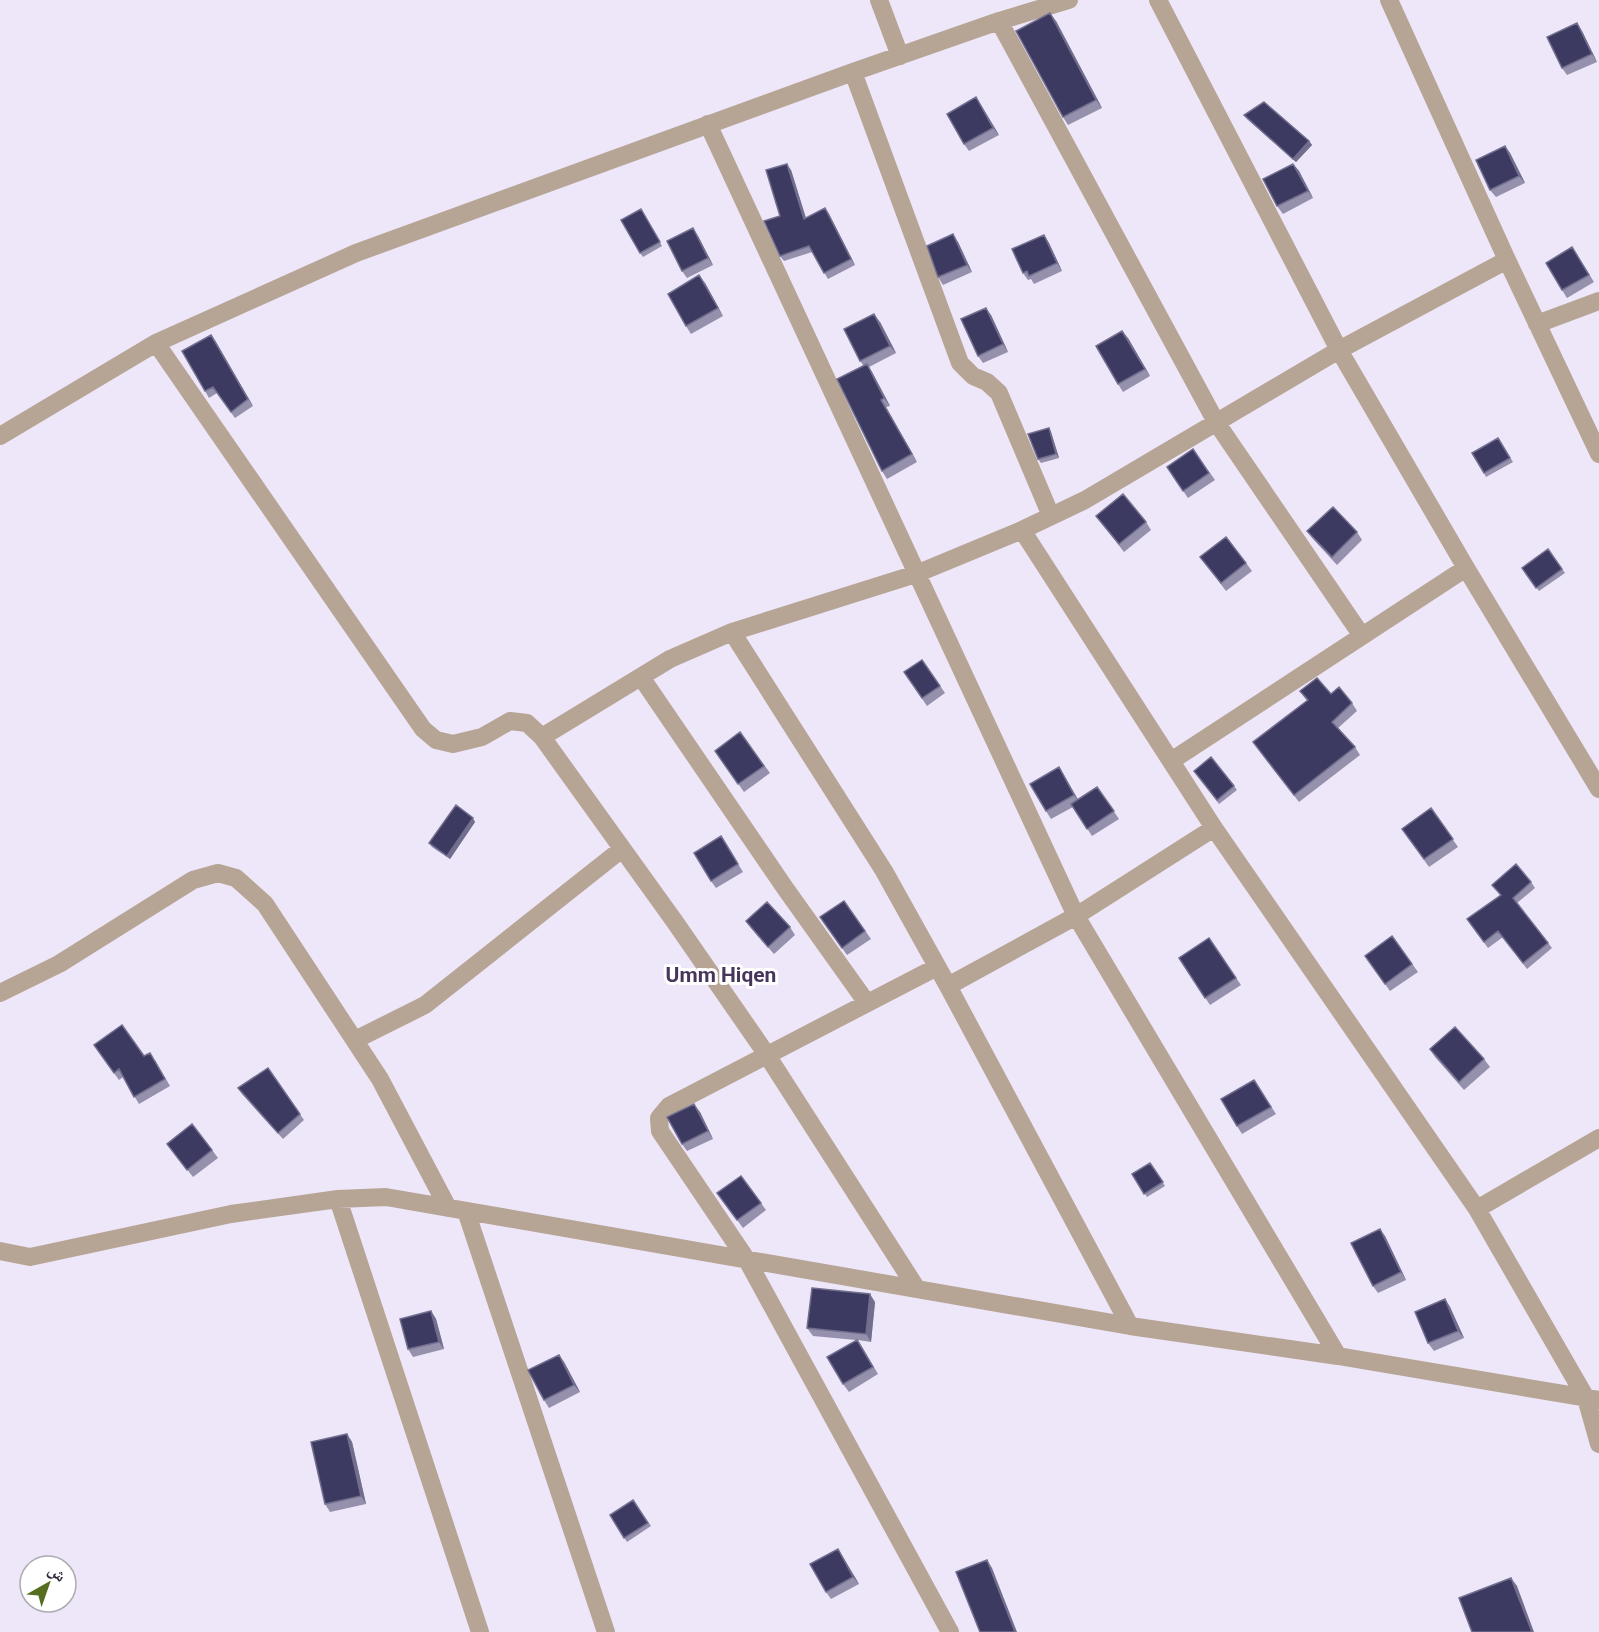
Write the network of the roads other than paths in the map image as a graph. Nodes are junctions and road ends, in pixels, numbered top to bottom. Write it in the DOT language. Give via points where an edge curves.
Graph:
graph roads {
  1 [pos="879,0"];
  2 [pos="1069,0"];
  3 [pos="1158,0"];
  4 [pos="1389,0"];
  5 [pos="999,21"];
  6 [pos="900,56"];
  7 [pos="853,72"];
  8 [pos="708,124"];
  9 [pos="1507,260"];
  10 [pos="1599,301"];
  11 [pos="1537,324"];
  12 [pos="156,344"];
  13 [pos="1339,350"];
  14 [pos="1216,422"];
  15 [pos="0,436"];
  16 [pos="1599,454"];
  17 [pos="1051,516"];
  18 [pos="1022,530"];
  19 [pos="1466,568"];
  20 [pos="916,574"];
  21 [pos="732,632"];
  22 [pos="1362,636"];
  23 [pos="641,677"];
  24 [pos="542,737"];
  25 [pos="1171,761"];
  26 [pos="1599,789"];
  27 [pos="1214,828"];
  28 [pos="622,849"];
  29 [pos="1076,916"];
  30 [pos="937,967"];
  31 [pos="948,987"];
  32 [pos="0,993"];
  33 [pos="867,1003"];
  34 [pos="356,1040"];
  35 [pos="767,1054"];
  36 [pos="1599,1138"];
  37 [pos="338,1199"];
  38 [pos="448,1208"];
  39 [pos="1477,1209"];
  40 [pos="466,1211"];
  41 [pos="0,1251"];
  42 [pos="747,1260"];
  43 [pos="916,1289"];
  44 [pos="1130,1326"];
  45 [pos="1338,1356"];
  46 [pos="1592,1399"];
  47 [pos="1599,1444"];
  48 [pos="480,1632"];
  49 [pos="606,1632"];
  50 [pos="950,1632"];
  1 -- 6 [label="street"];
  2 -- 5 [label="street"];
  3 -- 13 [label="street"];
  4 -- 9 [label="street"];
  5 -- 6 [label="street"];
  5 -- 14 [label="street"];
  6 -- 7 [label="street"];
  7 -- 8 [label="street"];
  7 -- 17 [label="street" via="960,363 999,393"];
  8 -- 12 [label="street" via="356,254"];
  8 -- 20 [label="street"];
  9 -- 11 [label="street"];
  9 -- 13 [label="street"];
  10 -- 11 [label="street"];
  11 -- 16 [label="street"];
  12 -- 15 [label="street"];
  12 -- 24 [label="street" via="423,729 436,740 453,744 482,737 510,721 527,723"];
  13 -- 14 [label="street"];
  13 -- 19 [label="street"];
  14 -- 17 [label="street"];
  14 -- 22 [label="street"];
  17 -- 18 [label="street"];
  18 -- 20 [label="street"];
  18 -- 25 [label="street"];
  19 -- 22 [label="street"];
  19 -- 26 [label="street"];
  20 -- 21 [label="street"];
  20 -- 29 [label="street"];
  21 -- 23 [label="street" via="670,659"];
  21 -- 30 [label="street" via="884,872"];
  22 -- 25 [label="street"];
  23 -- 24 [label="street"];
  23 -- 33 [label="street"];
  24 -- 28 [label="street"];
  25 -- 27 [label="street"];
  27 -- 29 [label="street"];
  27 -- 39 [label="street"];
  28 -- 34 [label="street" via="424,1005"];
  28 -- 35 [label="street"];
  29 -- 31 [label="street"];
  29 -- 45 [label="street"];
  30 -- 31 [label="street"];
  30 -- 33 [label="street"];
  31 -- 44 [label="street"];
  32 -- 34 [label="street" via="59,964 193,880 218,873 236,878 265,904"];
  33 -- 35 [label="street"];
  34 -- 38 [label="street"];
  35 -- 42 [label="street" via="669,1106 659,1118 660,1131"];
  35 -- 43 [label="street"];
  36 -- 39 [label="street"];
  37 -- 38 [label="street" via="386,1197"];
  37 -- 41 [label="street" via="231,1214 30,1257"];
  37 -- 48 [label="street"];
  38 -- 40 [label="street"];
  39 -- 46 [label="street"];
  40 -- 42 [label="street"];
  40 -- 49 [label="street"];
  42 -- 43 [label="street"];
  42 -- 50 [label="street"];
  43 -- 44 [label="street"];
  44 -- 45 [label="street"];
  45 -- 46 [label="street"];
  46 -- 47 [label="street"];
}
